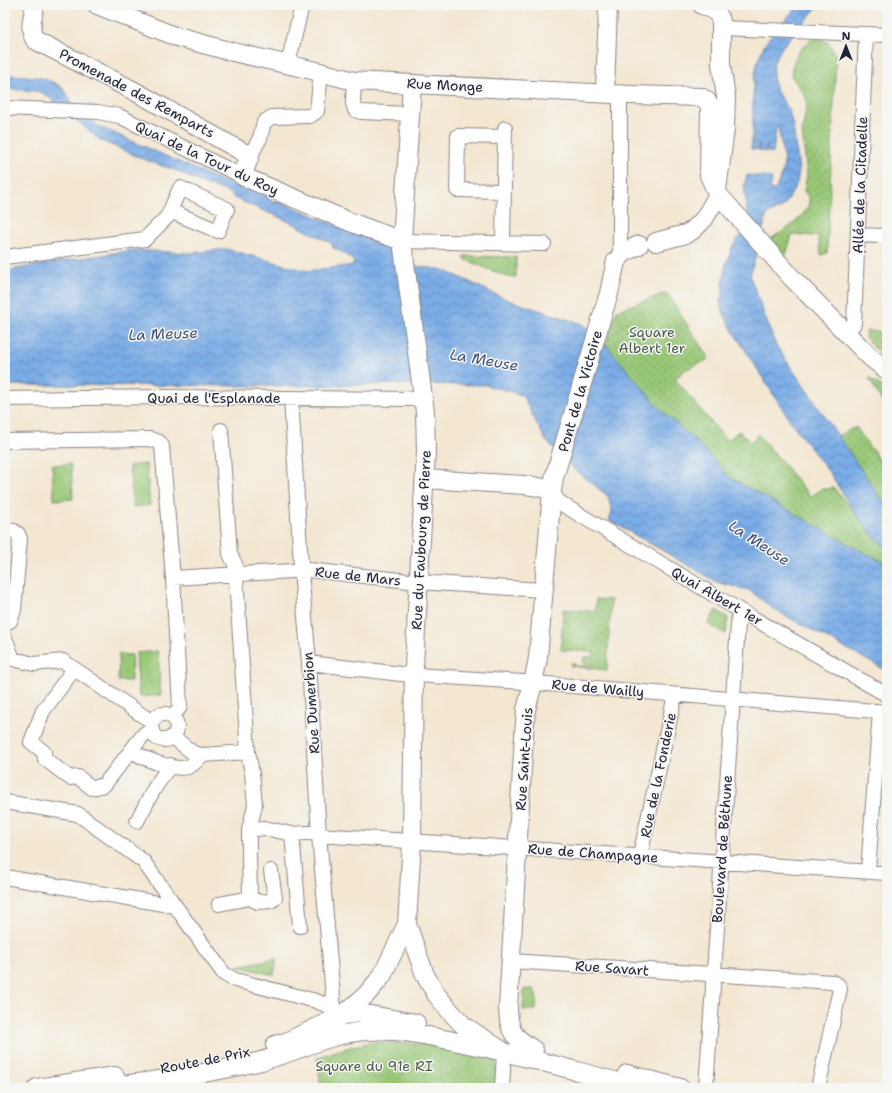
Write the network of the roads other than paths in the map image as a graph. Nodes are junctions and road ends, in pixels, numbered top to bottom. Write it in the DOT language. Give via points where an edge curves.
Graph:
graph roads {
  1 [pos="36,5"];
  2 [pos="97,5"];
  3 [pos="302,5"];
  4 [pos="608,5"];
  5 [pos="706,6"];
  6 [pos="722,28"];
  7 [pos="866,34"];
  8 [pos="887,35"];
  9 [pos="288,64"];
  10 [pos="321,72"];
  11 [pos="354,81"];
  12 [pos="412,84"];
  13 [pos="613,93"];
  14 [pos="5,108"];
  15 [pos="410,114"];
  16 [pos="250,156"];
  17 [pos="242,176"];
  18 [pos="504,191"];
  19 [pos="717,193"];
  20 [pos="170,211"];
  21 [pos="735,213"];
  22 [pos="698,226"];
  23 [pos="887,233"];
  24 [pos="858,235"];
  25 [pos="402,241"];
  26 [pos="656,242"];
  27 [pos="503,243"];
  28 [pos="544,244"];
  29 [pos="626,248"];
  30 [pos="5,257"];
  31 [pos="846,332"];
  32 [pos="887,370"];
  33 [pos="291,398"];
  34 [pos="5,399"];
  35 [pos="423,399"];
  36 [pos="221,430"];
  37 [pos="5,441"];
  38 [pos="560,458"];
  39 [pos="425,480"];
  40 [pos="552,491"];
  41 [pos="5,530"];
  42 [pos="301,570"];
  43 [pos="236,574"];
  44 [pos="173,578"];
  45 [pos="418,582"];
  46 [pos="543,590"];
  47 [pos="10,593"];
  48 [pos="739,610"];
  49 [pos="5,623"];
  50 [pos="5,638"];
  51 [pos="309,663"];
  52 [pos="74,669"];
  53 [pos="414,675"];
  54 [pos="533,683"];
  55 [pos="675,694"];
  56 [pos="887,694"];
  57 [pos="733,699"];
  58 [pos="884,712"];
  59 [pos="172,717"];
  60 [pos="152,726"];
  61 [pos="173,737"];
  62 [pos="131,751"];
  63 [pos="248,752"];
  64 [pos="202,755"];
  65 [pos="170,765"];
  66 [pos="5,802"];
  67 [pos="137,820"];
  68 [pos="249,830"];
  69 [pos="292,834"];
  70 [pos="319,834"];
  71 [pos="412,841"];
  72 [pos="518,848"];
  73 [pos="640,856"];
  74 [pos="722,862"];
  75 [pos="271,871"];
  76 [pos="868,871"];
  77 [pos="887,873"];
  78 [pos="5,877"];
  79 [pos="250,898"];
  80 [pos="219,904"];
  81 [pos="175,906"];
  82 [pos="407,924"];
  83 [pos="300,926"];
  84 [pos="511,961"];
  85 [pos="714,974"];
  86 [pos="339,1011"];
  87 [pos="389,1026"];
  88 [pos="483,1038"];
  89 [pos="300,1048"];
  90 [pos="534,1050"];
  91 [pos="504,1052"];
  92 [pos="67,1086"];
  93 [pos="37,1088"];
  94 [pos="100,1088"];
  95 [pos="502,1088"];
  96 [pos="641,1088"];
  97 [pos="680,1088"];
  98 [pos="706,1088"];
  99 [pos="818,1088"];
  1 -- 16 [label="main road, Promenade des Remparts" via="31,30 35,40 132,89"];
  2 -- 9 [label="main road, Rue Monge" via="177,37"];
  3 -- 9 [label="street"];
  4 -- 13 [label="main road"];
  5 -- 6 [label="main road" via="719,15"];
  6 -- 7 [label="street"];
  6 -- 19 [label="main road" via="721,64 726,98"];
  7 -- 8 [label="street"];
  7 -- 24 [label="street, Allée de la Citadelle"];
  9 -- 10 [label="main road, Rue Monge"];
  10 -- 11 [label="main road, Rue Monge"];
  10 -- 16 [label="street" via="317,110 310,116 272,117 264,122 260,138"];
  11 -- 12 [label="main road, Rue Monge"];
  11 -- 15 [label="street" via="355,110"];
  12 -- 13 [label="main road, Rue Monge"];
  12 -- 15 [label="main road, Rue du Faubourg de Pierre"];
  13 -- 19 [label="main road, Rue Monge" via="697,96 707,101 710,107 709,175"];
  13 -- 29 [label="street" via="620,112"];
  14 -- 17 [label="street, Quai de la Tour du Roy" via="98,112 119,116"];
  15 -- 25 [label="main road, Rue du Faubourg de Pierre"];
  16 -- 17 [label="main road"];
  17 -- 25 [label="main road, Quai de la Tour du Roy"];
  18 -- 18 [label="street" via="505,133 458,136 456,190"];
  18 -- 27 [label="street"];
  19 -- 21 [label="main road"];
  19 -- 22 [label="main road" via="712,206"];
  20 -- 20 [label="street" via="218,231 227,209 180,188"];
  20 -- 30 [label="street" via="145,239"];
  21 -- 22 [label="main road"];
  21 -- 31 [label="main road" via="792,278"];
  22 -- 26 [label="main road" via="686,234"];
  23 -- 24 [label="street" via="883,236"];
  24 -- 31 [label="street, Allée de la Citadelle" via="854,324"];
  25 -- 27 [label="street"];
  25 -- 35 [label="main road, Rue du Faubourg de Pierre"];
  27 -- 28 [label="street"];
  29 -- 38 [label="main road, Pont de la Victoire" via="614,268"];
  31 -- 32 [label="main road" via="870,357"];
  33 -- 34 [label="street, Quai de l'Esplanade"];
  33 -- 35 [label="street, Quai de l'Esplanade"];
  33 -- 42 [label="street, Rue Dumerbion"];
  35 -- 39 [label="main road, Rue du Faubourg de Pierre"];
  36 -- 43 [label="street" via="230,554"];
  37 -- 44 [label="street" via="150,439 159,442 163,450"];
  38 -- 40 [label="main road, Rue Saint-Louis"];
  39 -- 40 [label="main road" via="525,485"];
  39 -- 45 [label="main road, Rue du Faubourg de Pierre"];
  40 -- 46 [label="main road, Rue Saint-Louis"];
  40 -- 48 [label="street, Quai Albert 1er" via="565,506"];
  41 -- 47 [label="street" via="16,532 20,536"];
  42 -- 43 [label="street, Rue de Mars"];
  42 -- 45 [label="street, Rue de Mars"];
  42 -- 51 [label="street, Rue Dumerbion"];
  43 -- 44 [label="street, Rue de Mars"];
  43 -- 63 [label="street"];
  44 -- 59 [label="street" via="180,707"];
  45 -- 46 [label="street, Rue de Mars"];
  45 -- 53 [label="main road, Rue du Faubourg de Pierre"];
  46 -- 54 [label="main road, Rue Saint-Louis" via="538,658"];
  47 -- 49 [label="street" via="14,610 10,620"];
  48 -- 56 [label="street, Quai Albert 1er"];
  48 -- 57 [label="street, Boulevard de Béthune"];
  50 -- 52 [label="street" via="13,659 34,664 63,661"];
  51 -- 53 [label="street, Rue de Wailly"];
  51 -- 70 [label="street, Rue Dumerbion"];
  52 -- 60 [label="street"];
  52 -- 62 [label="street" via="43,711 31,742 44,752 46,759 70,778 78,777 92,788 104,785"];
  53 -- 54 [label="street, Rue de Wailly"];
  53 -- 71 [label="main road, Rue du Faubourg de Pierre"];
  54 -- 55 [label="street, Rue de Wailly"];
  54 -- 72 [label="main road, Rue Saint-Louis" via="526,710"];
  55 -- 57 [label="street, Rue de Wailly"];
  55 -- 73 [label="street, Rue de la Fonderie"];
  57 -- 58 [label="street, Rue de Wailly"];
  57 -- 74 [label="street, Boulevard de Béthune"];
  58 -- 76 [label="street"];
  59 -- 60 [label="street" via="157,716"];
  59 -- 61 [label="street" via="177,725"];
  60 -- 61 [label="street" via="153,734 160,739"];
  60 -- 62 [label="street"];
  61 -- 64 [label="street" via="193,753"];
  62 -- 65 [label="street"];
  63 -- 64 [label="street"];
  63 -- 68 [label="street" via="255,805"];
  64 -- 65 [label="street" via="190,766 180,768"];
  65 -- 67 [label="street"];
  66 -- 81 [label="street" via="78,814 143,861"];
  68 -- 69 [label="street, Rue de Champagne" via="264,828"];
  68 -- 79 [label="street"];
  69 -- 70 [label="street, Rue de Champagne"];
  69 -- 83 [label="street"];
  70 -- 71 [label="street, Rue de Champagne"];
  70 -- 86 [label="street, Rue Dumerbion"];
  71 -- 72 [label="street, Rue de Champagne"];
  71 -- 82 [label="main road, Rue du Faubourg de Pierre"];
  72 -- 73 [label="street, Rue de Champagne"];
  72 -- 84 [label="main road, Rue Saint-Louis"];
  73 -- 74 [label="street, Rue de Champagne"];
  74 -- 76 [label="street, Rue de Champagne"];
  74 -- 85 [label="street, Boulevard de Béthune"];
  75 -- 79 [label="street" via="275,898 271,901 258,902"];
  76 -- 77 [label="street, Rue de Champagne"];
  78 -- 81 [label="street"];
  79 -- 80 [label="street"];
  81 -- 86 [label="street" via="224,974 235,980 316,1001"];
  82 -- 86 [label="main road, Route de Prix" via="382,976 366,995"];
  82 -- 88 [label="main road" via="425,975 436,994 463,1025"];
  84 -- 85 [label="street, Rue Savart"];
  84 -- 90 [label="main road, Rue Saint-Louis" via="508,1008 510,1028 513,1035"];
  85 -- 98 [label="street, Boulevard de Béthune"];
  85 -- 99 [label="street, Rue Savart" via="838,984 840,990"];
  86 -- 87 [label="main road, Route de Prix" via="359,1014"];
  86 -- 89 [label="main road" via="342,1023 337,1028"];
  86 -- 92 [label="main road, Route de Prix" via="286,1042 261,1049 198,1064"];
  87 -- 88 [label="main road"];
  87 -- 89 [label="main road, Route de Prix" via="343,1035"];
  87 -- 91 [label="main road"];
  88 -- 90 [label="main road"];
  88 -- 91 [label="main road"];
  89 -- 94 [label="main road, Route de Prix" via="262,1061 198,1075"];
  90 -- 97 [label="main road"];
  91 -- 95 [label="street"];
  91 -- 96 [label="main road"];
  92 -- 93 [label="main road, Route de Prix"];
}
